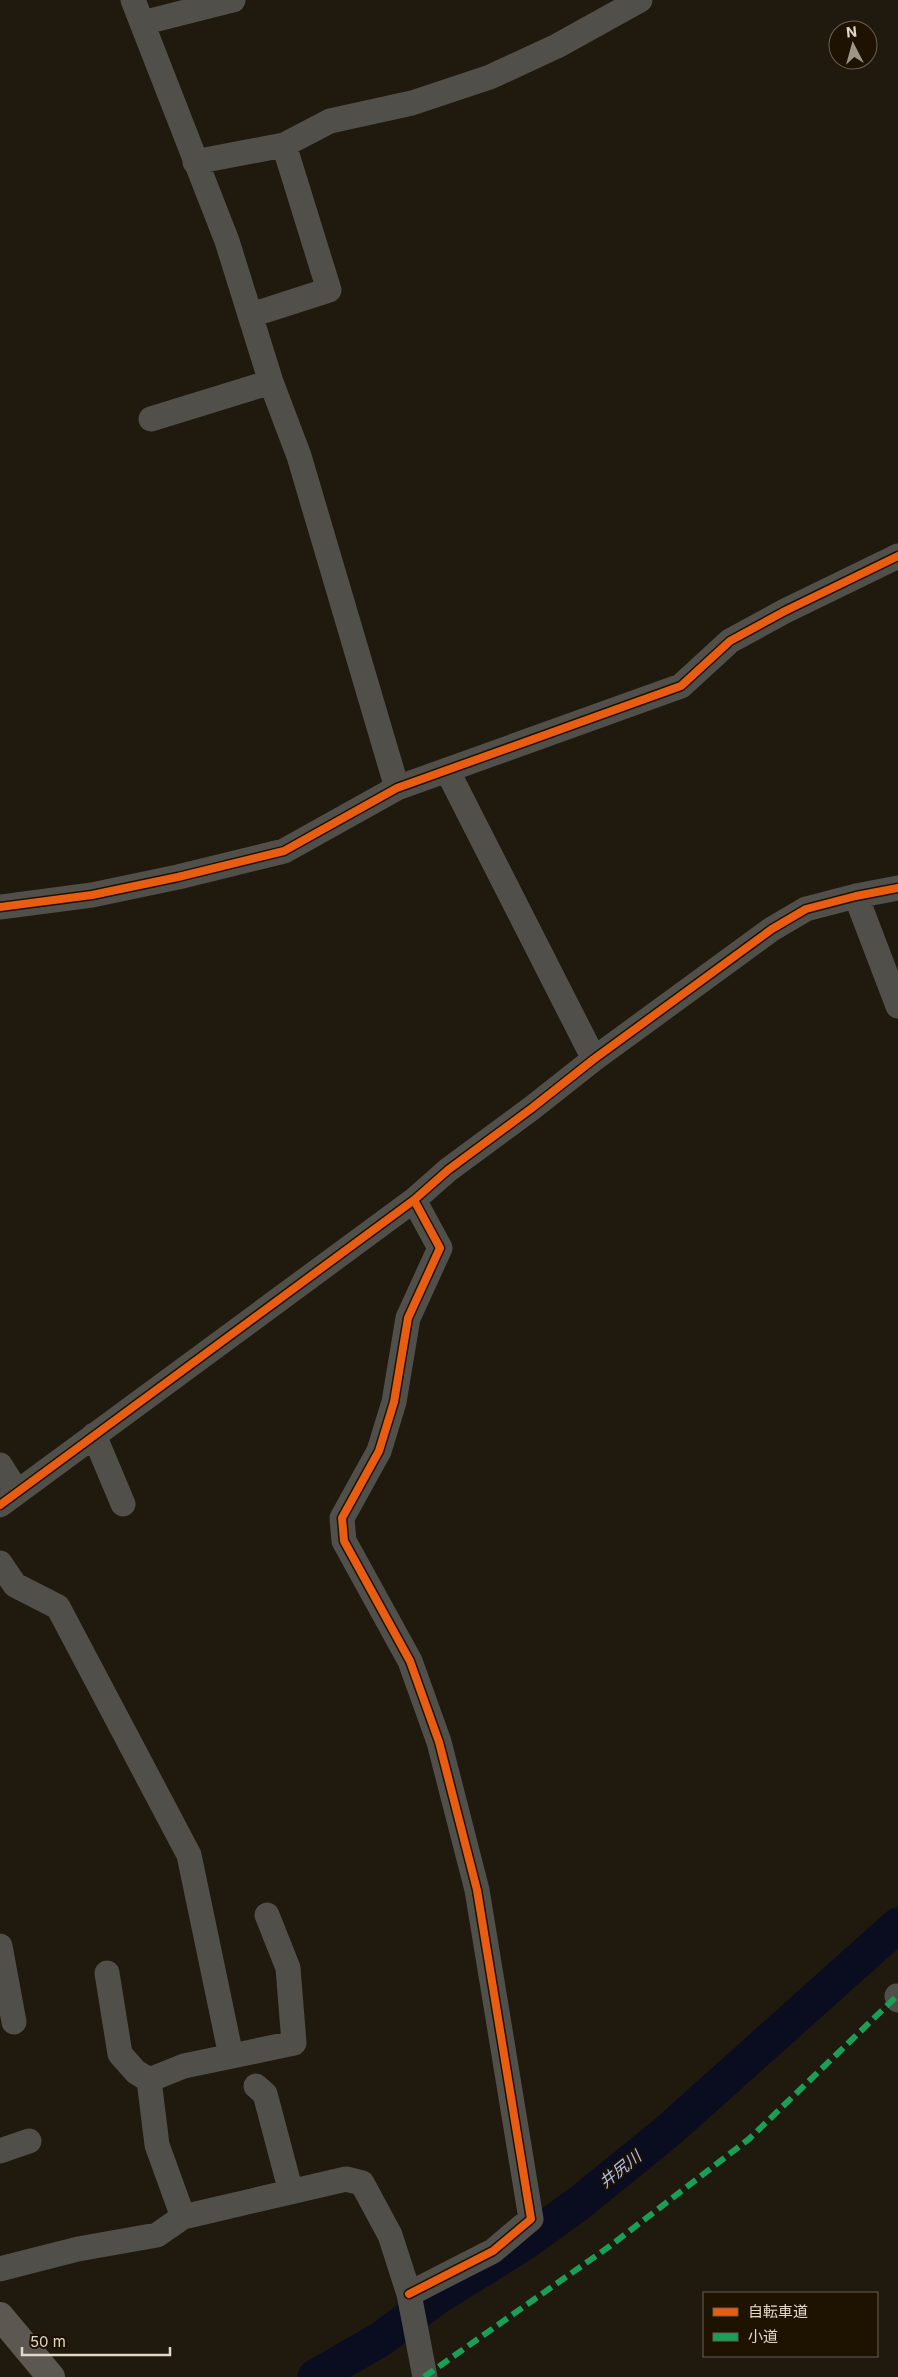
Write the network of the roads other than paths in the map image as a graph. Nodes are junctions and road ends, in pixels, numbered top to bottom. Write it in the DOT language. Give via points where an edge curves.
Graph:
graph roads {
  1 [pos="133,0"];
  2 [pos="233,0"];
  3 [pos="640,0"];
  4 [pos="142,23"];
  5 [pos="284,145"];
  6 [pos="195,162"];
  7 [pos="251,315"];
  8 [pos="271,382"];
  9 [pos="151,419"];
  10 [pos="898,556"];
  11 [pos="448,770"];
  12 [pos="397,788"];
  13 [pos="898,888"];
  14 [pos="856,896"];
  15 [pos="0,907"];
  16 [pos="898,1006"];
  17 [pos="594,1059"];
  18 [pos="414,1200"];
  19 [pos="94,1435"];
  20 [pos="0,1465"];
  21 [pos="9,1499"];
  22 [pos="123,1504"];
  23 [pos="0,1563"];
  24 [pos="267,1915"];
  25 [pos="0,1946"];
  26 [pos="106,1972"];
  27 [pos="14,2022"];
  28 [pos="232,2056"];
  29 [pos="149,2080"];
  30 [pos="256,2086"];
  31 [pos="29,2142"];
  32 [pos="0,2151"];
  33 [pos="291,2192"];
  34 [pos="183,2217"];
  35 [pos="0,2269"];
  36 [pos="410,2297"];
  37 [pos="0,2316"];
  38 [pos="51,2377"];
  39 [pos="425,2377"];
  1 -- 4 [label="street"];
  2 -- 4 [label="street"];
  3 -- 5 [label="street" via="565,42 490,77 412,103 330,122"];
  4 -- 6 [label="street"];
  5 -- 6 [label="street"];
  5 -- 7 [label="street" via="329,290"];
  6 -- 7 [label="street" via="227,241"];
  7 -- 8 [label="street"];
  8 -- 9 [label="street"];
  8 -- 12 [label="street" via="299,456"];
  10 -- 11 [label="street" via="730,641 681,686"];
  11 -- 12 [label="street"];
  11 -- 17 [label="street"];
  12 -- 15 [label="street" via="284,851 178,878 92,895"];
  13 -- 14 [label="street"];
  14 -- 16 [label="street"];
  14 -- 17 [label="street" via="806,909 772,929"];
  17 -- 18 [label="street" via="448,1170"];
  18 -- 19 [label="street"];
  18 -- 36 [label="street" via="440,1248 408,1318 394,1402 379,1451 342,1518 344,1541 410,1661 439,1742 477,1890 531,2219 493,2251"];
  19 -- 21 [label="street"];
  19 -- 22 [label="street"];
  20 -- 21 [label="street"];
  23 -- 28 [label="street" via="15,1585 58,1607 189,1855"];
  24 -- 28 [label="street" via="288,1968 294,2043"];
  25 -- 27 [label="street"];
  26 -- 29 [label="street" via="120,2054 136,2072"];
  28 -- 29 [label="street" via="184,2066"];
  29 -- 34 [label="street" via="157,2146"];
  30 -- 33 [label="street" via="265,2094"];
  31 -- 32 [label="street"];
  33 -- 34 [label="street"];
  33 -- 36 [label="street" via="346,2179 362,2183 390,2235"];
  34 -- 35 [label="street" via="157,2235 78,2249"];
  36 -- 39 [label="street"];
  37 -- 38 [label="main road"];
}
